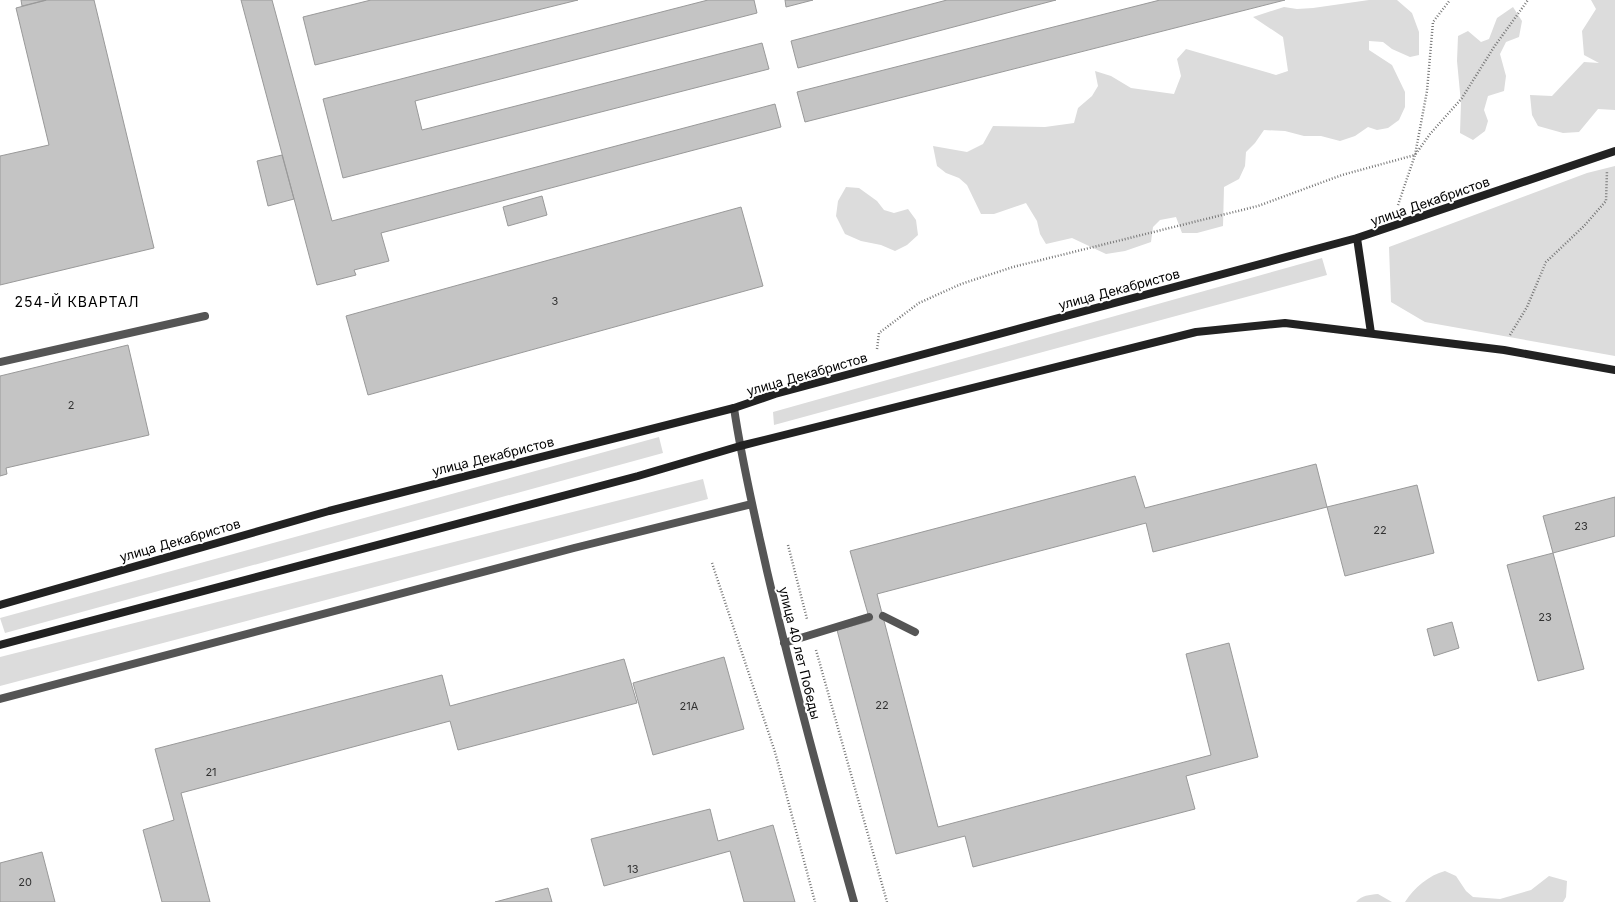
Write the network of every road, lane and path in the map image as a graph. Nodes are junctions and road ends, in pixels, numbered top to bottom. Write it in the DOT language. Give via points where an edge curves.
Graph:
graph roads {
  1 [pos="1450,0"];
  2 [pos="1528,0"];
  3 [pos="1615,152"];
  4 [pos="1415,155"];
  5 [pos="1606,170"];
  6 [pos="1398,206"];
  7 [pos="1358,238"];
  8 [pos="205,316"];
  9 [pos="1371,333"];
  10 [pos="1510,335"];
  11 [pos="0,362"];
  12 [pos="876,367"];
  13 [pos="1615,370"];
  14 [pos="734,408"];
  15 [pos="740,446"];
  16 [pos="752,504"];
  17 [pos="788,545"];
  18 [pos="712,563"];
  19 [pos="0,605"];
  20 [pos="883,616"];
  21 [pos="869,617"];
  22 [pos="915,632"];
  23 [pos="811,635"];
  24 [pos="784,643"];
  25 [pos="0,645"];
  26 [pos="0,699"];
  27 [pos="815,902"];
  28 [pos="854,902"];
  29 [pos="887,902"];
  1 -- 4 [label="path" via="1434,22 1427,91"];
  2 -- 4 [label="path" via="1462,98"];
  3 -- 7 [label="street, улица Декабристов"];
  4 -- 6 [label="path"];
  4 -- 12 [label="path" via="1342,175 1258,206 1013,267 961,284 919,303 879,333"];
  5 -- 10 [label="path" via="1606,201 1546,262 1527,307"];
  7 -- 9 [label="street"];
  7 -- 12 [label="street, улица Декабристов"];
  8 -- 11 [label="street"];
  9 -- 13 [label="street" via="1504,350"];
  9 -- 15 [label="street" via="1285,323 1196,332"];
  12 -- 14 [label="street, улица Декабристов" via="775,394"];
  14 -- 15 [label="street, улица 40 лет Победы"];
  14 -- 19 [label="street, улица Декабристов" via="328,510"];
  15 -- 16 [label="street, улица 40 лет Победы"];
  15 -- 25 [label="street" via="638,476"];
  16 -- 24 [label="street, улица 40 лет Победы"];
  16 -- 26 [label="street" via="574,548"];
  17 -- 23 [label="path"];
  18 -- 27 [label="path" via="775,752"];
  20 -- 22 [label="street"];
  21 -- 23 [label="street"];
  23 -- 24 [label="street"];
  23 -- 29 [label="path"];
  24 -- 28 [label="street, улица 40 лет Победы"];
}
